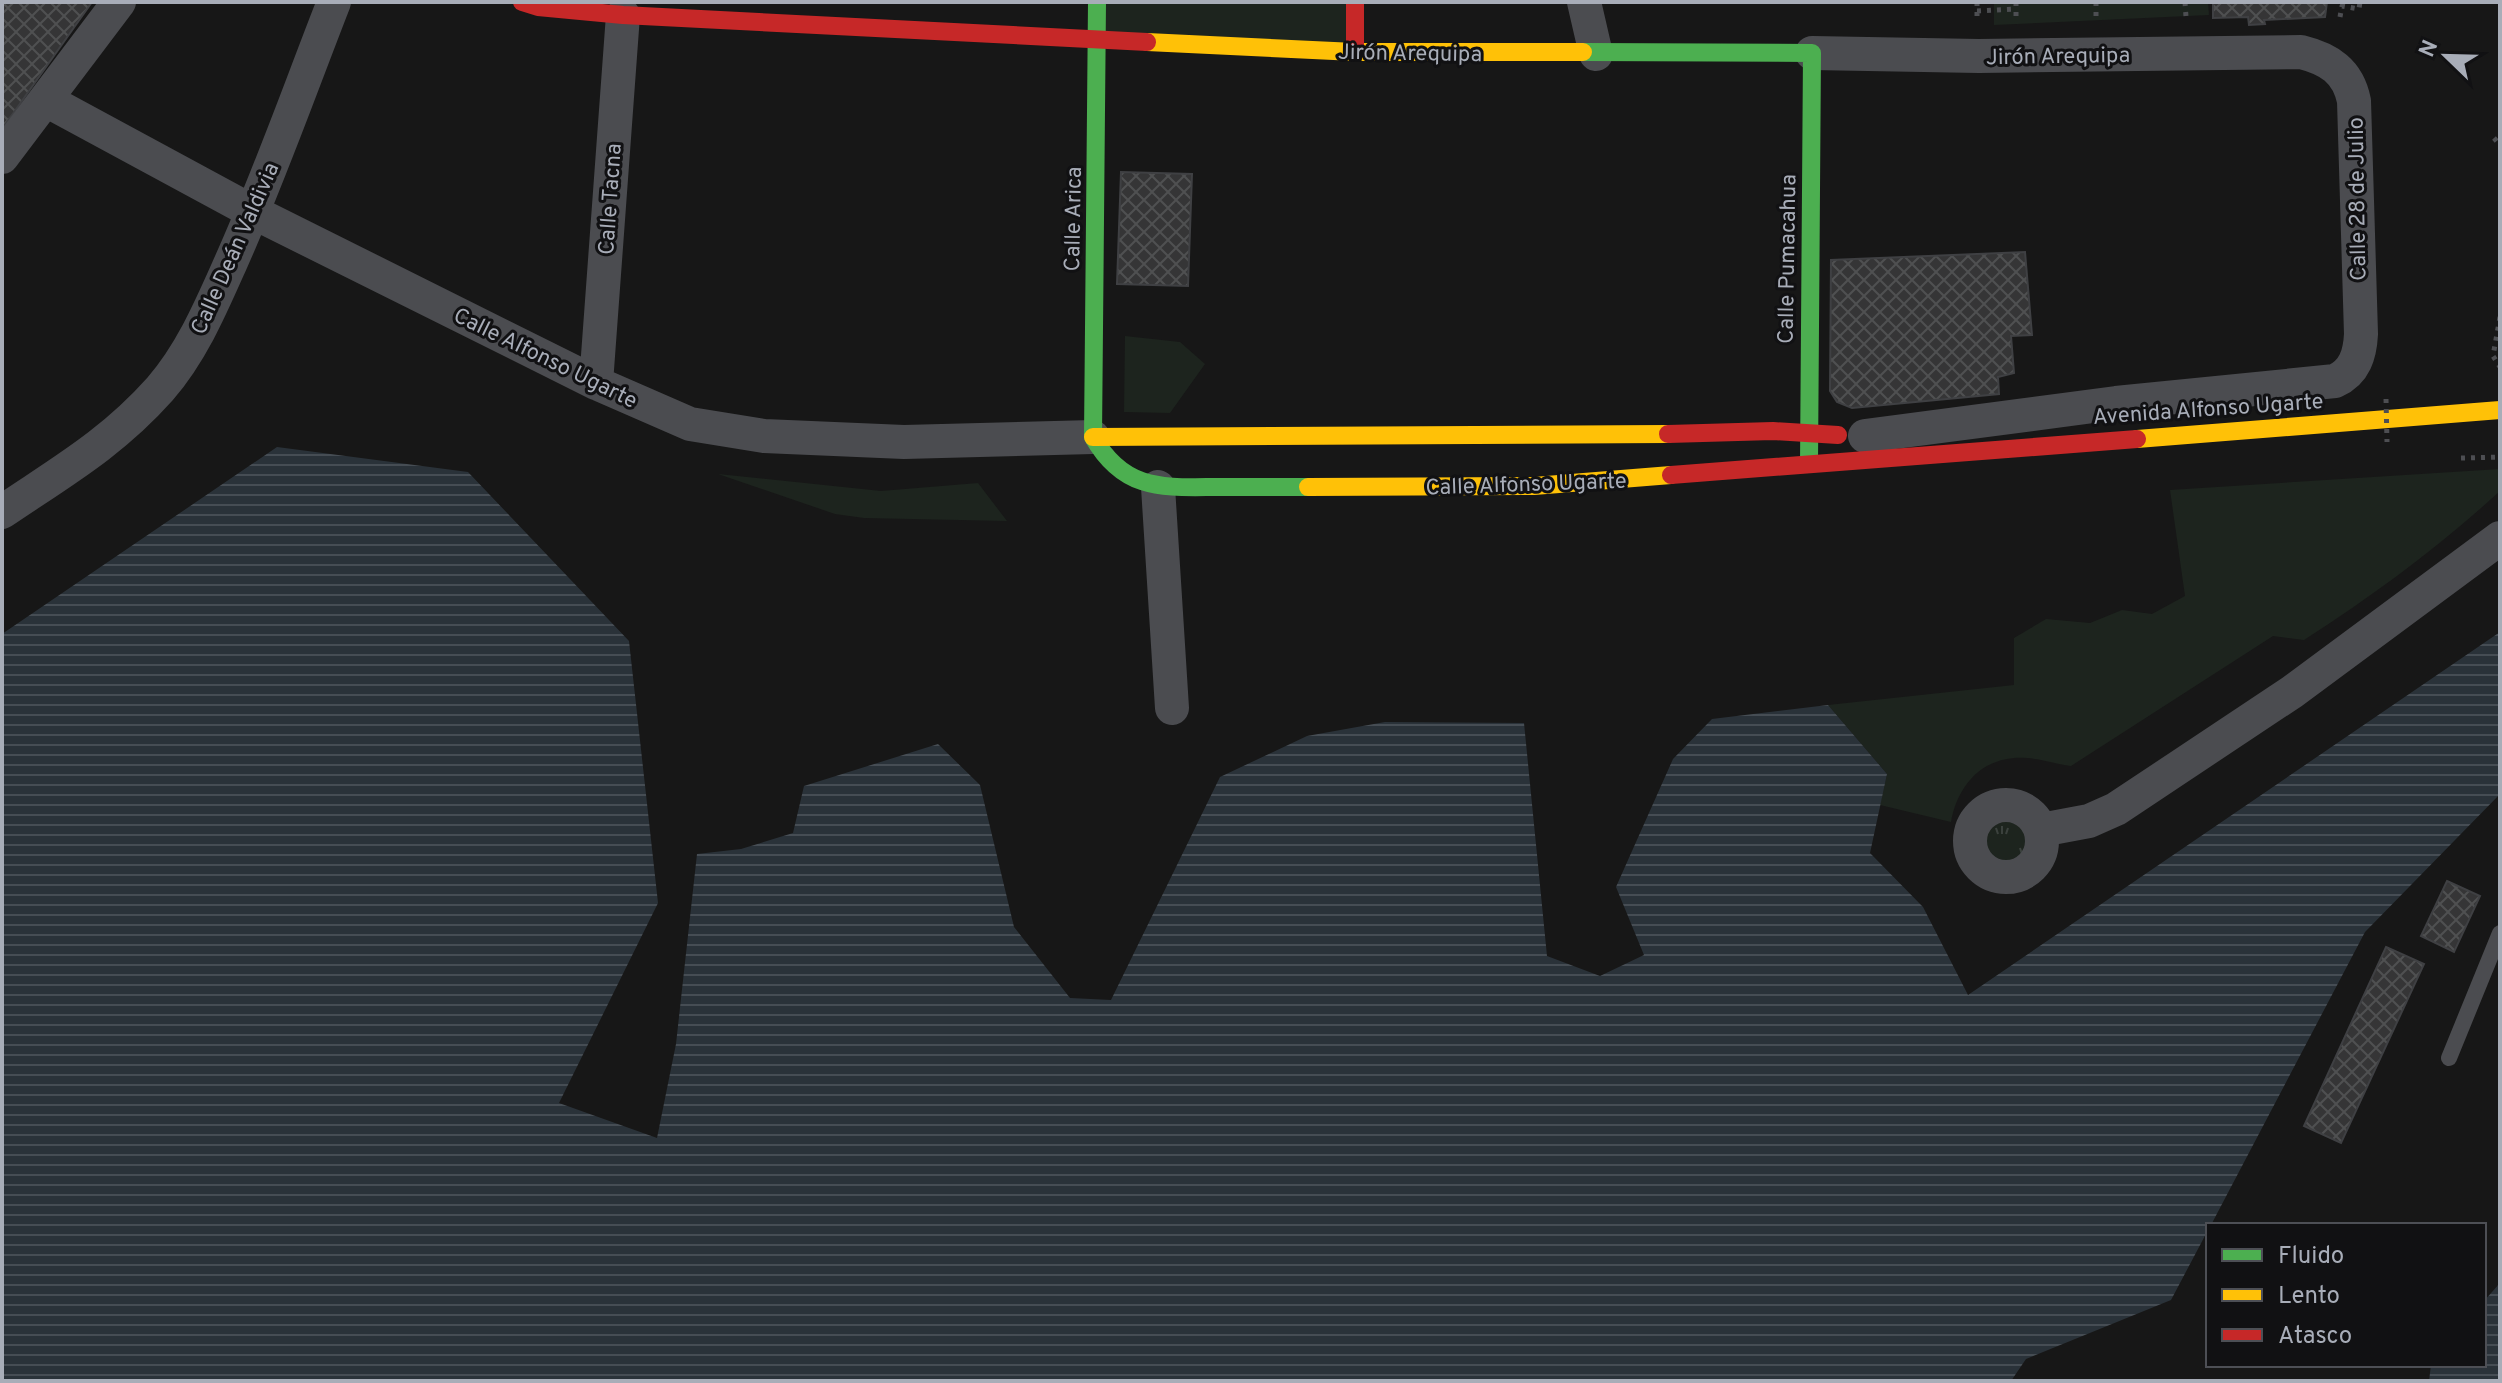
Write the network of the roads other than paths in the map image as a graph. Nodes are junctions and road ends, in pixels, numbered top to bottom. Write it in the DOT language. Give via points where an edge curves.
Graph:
graph roads {
  1 [pos="119,2"];
  2 [pos="334,2"];
  3 [pos="522,2"];
  4 [pos="1097,2"];
  5 [pos="1355,2"];
  6 [pos="1584,2"];
  7 [pos="623,15"];
  8 [pos="1099,39"];
  9 [pos="1355,52"];
  10 [pos="2301,52"];
  11 [pos="1812,53"];
  12 [pos="1596,54"];
  13 [pos="46,100"];
  14 [pos="2,157"];
  15 [pos="253,212"];
  16 [pos="2349,372"];
  17 [pos="596,383"];
  18 [pos="2500,410"];
  19 [pos="1808,434"];
  20 [pos="1865,436"];
  21 [pos="1093,437"];
  22 [pos="1920,456"];
  23 [pos="1809,464"];
  24 [pos="1158,487"];
  25 [pos="2,512"];
  26 [pos="2500,538"];
  27 [pos="1172,708"];
  28 [pos="2041,830"];
  29 [pos="2500,933"];
  30 [pos="2449,1058"];
  1 -- 13 [label="street"];
  2 -- 15 [label="street, Calle Deán Valdivia"];
  3 -- 7 [label="street, Jirón Arequipa"];
  4 -- 8 [label="street, Calle Arica"];
  5 -- 9 [label="street"];
  6 -- 12 [label="street"];
  7 -- 8 [label="street, Jirón Arequipa"];
  7 -- 17 [label="street, Calle Tacna"];
  8 -- 9 [label="street, Jirón Arequipa"];
  8 -- 21 [label="street, Calle Arica"];
  9 -- 12 [label="street, Jirón Arequipa"];
  10 -- 11 [label="street, Jirón Arequipa"];
  10 -- 16 [label="street, Calle 28 de Julio" via="2338,69 2354,101 2361,334"];
  11 -- 12 [label="street, Jirón Arequipa"];
  11 -- 19 [label="street, Calle Pumacahua"];
  13 -- 14 [label="street"];
  13 -- 15 [label="street, Calle Alfonso Ugarte"];
  15 -- 17 [label="street, Calle Alfonso Ugarte"];
  15 -- 25 [label="street, Calle Deán Valdivia" via="200,330 161,388 113,437"];
  16 -- 20 [label="street, Calle Alfonso Ugarte" via="2335,381"];
  17 -- 21 [label="street, Calle Alfonso Ugarte" via="690,424 764,436 904,442"];
  18 -- 22 [label="street, Avenida Alfonso Ugarte"];
  19 -- 20 [label="street, Calle Alfonso Ugarte"];
  19 -- 21 [label="street, Calle Alfonso Ugarte"];
  19 -- 23 [label="street, Calle Pumacahua"];
  20 -- 22 [label="street, Calle Alfonso Ugarte"];
  21 -- 24 [label="street, Calle Alfonso Ugarte" via="1104,459 1124,474"];
  22 -- 23 [label="street, Calle Alfonso Ugarte"];
  23 -- 24 [label="street, Calle Alfonso Ugarte" via="1534,486"];
  24 -- 27 [label="street"];
  26 -- 28 [label="street" via="2292,692 2116,809 2089,821"];
  29 -- 30 [label="lane"];
}
